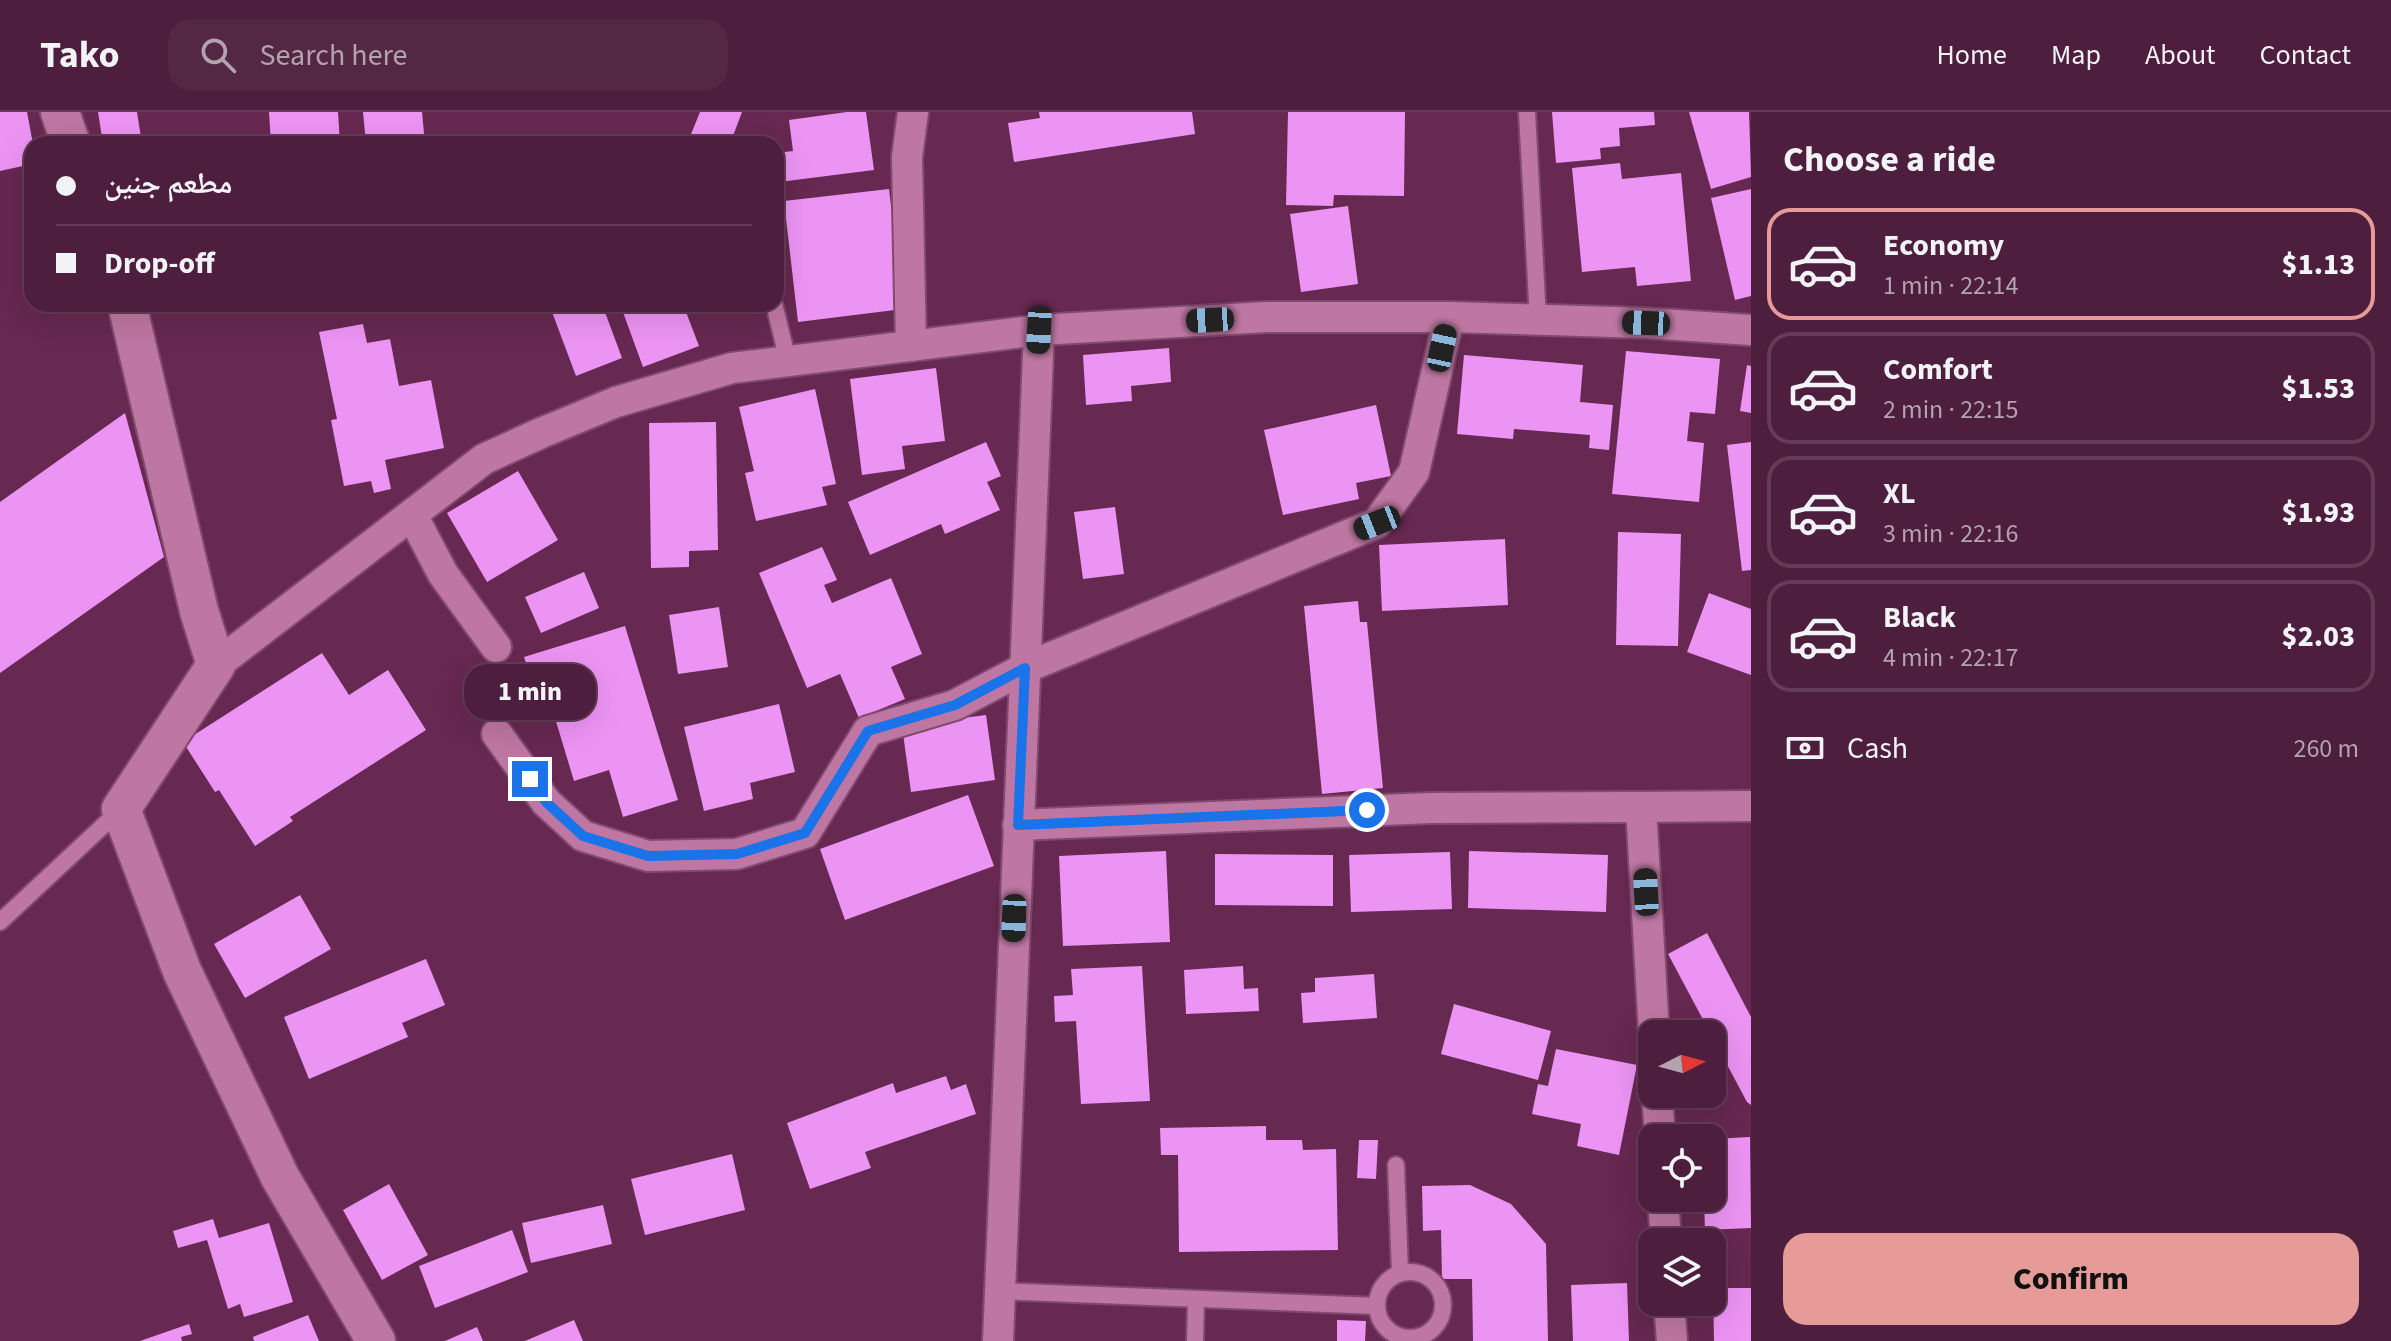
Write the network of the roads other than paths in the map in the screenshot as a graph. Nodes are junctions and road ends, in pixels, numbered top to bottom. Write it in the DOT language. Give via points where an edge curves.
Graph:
graph roads {
  1 [pos="60,112"];
  2 [pos="913,112"];
  3 [pos="1527,112"];
  4 [pos="68,136"];
  5 [pos="129,312"];
  6 [pos="776,312"];
  7 [pos="1449,317"];
  8 [pos="1538,320"];
  9 [pos="1039,330"];
  10 [pos="1751,330"];
  11 [pos="911,346"];
  12 [pos="788,361"];
  13 [pos="412,515"];
  14 [pos="496,647"];
  15 [pos="216,665"];
  16 [pos="1025,668"];
  17 [pos="497,734"];
  18 [pos="1751,806"];
  19 [pos="1641,807"];
  20 [pos="121,809"];
  21 [pos="1018,825"];
  22 [pos="0,922"];
  23 [pos="1653,1020"];
  24 [pos="1396,1165"];
  25 [pos="1400,1273"];
  26 [pos="1000,1291"];
  27 [pos="1196,1299"];
  28 [pos="1377,1306"];
  29 [pos="1670,1316"];
  30 [pos="376,1341"];
  31 [pos="998,1341"];
  32 [pos="1195,1341"];
  33 [pos="1672,1341"];
  1 -- 4 [label="street"];
  2 -- 11 [label="street" via="907,157"];
  3 -- 8 [label="lane"];
  5 -- 15 [label="street"];
  6 -- 12 [label="lane"];
  7 -- 8 [label="street"];
  7 -- 9 [label="street" via="1267,317"];
  7 -- 16 [label="street" via="1414,472 1377,523"];
  8 -- 10 [label="street"];
  9 -- 11 [label="street"];
  9 -- 16 [label="street"];
  11 -- 12 [label="street"];
  12 -- 13 [label="street" via="717,373 616,402 484,459"];
  13 -- 14 [label="street" via="443,574"];
  13 -- 15 [label="street"];
  15 -- 20 [label="street"];
  16 -- 17 [label="street" via="955,705 868,731 805,833 737,854 648,856 583,836 546,802"];
  16 -- 21 [label="street"];
  18 -- 19 [label="street"];
  19 -- 21 [label="street" via="1431,808"];
  19 -- 23 [label="street"];
  20 -- 22 [label="lane"];
  20 -- 30 [label="street" via="182,971 274,1164"];
  21 -- 26 [label="street"];
  24 -- 25 [label="lane"];
  25 -- 28 [label="lane" via="1383,1286"];
  25 -- 28 [label="lane" via="1431,1280 1442,1299 1439,1320 1423,1335 1403,1338 1384,1327"];
  26 -- 27 [label="lane"];
  26 -- 31 [label="street"];
  27 -- 28 [label="lane"];
  27 -- 32 [label="lane"];
  29 -- 33 [label="street"];
}
